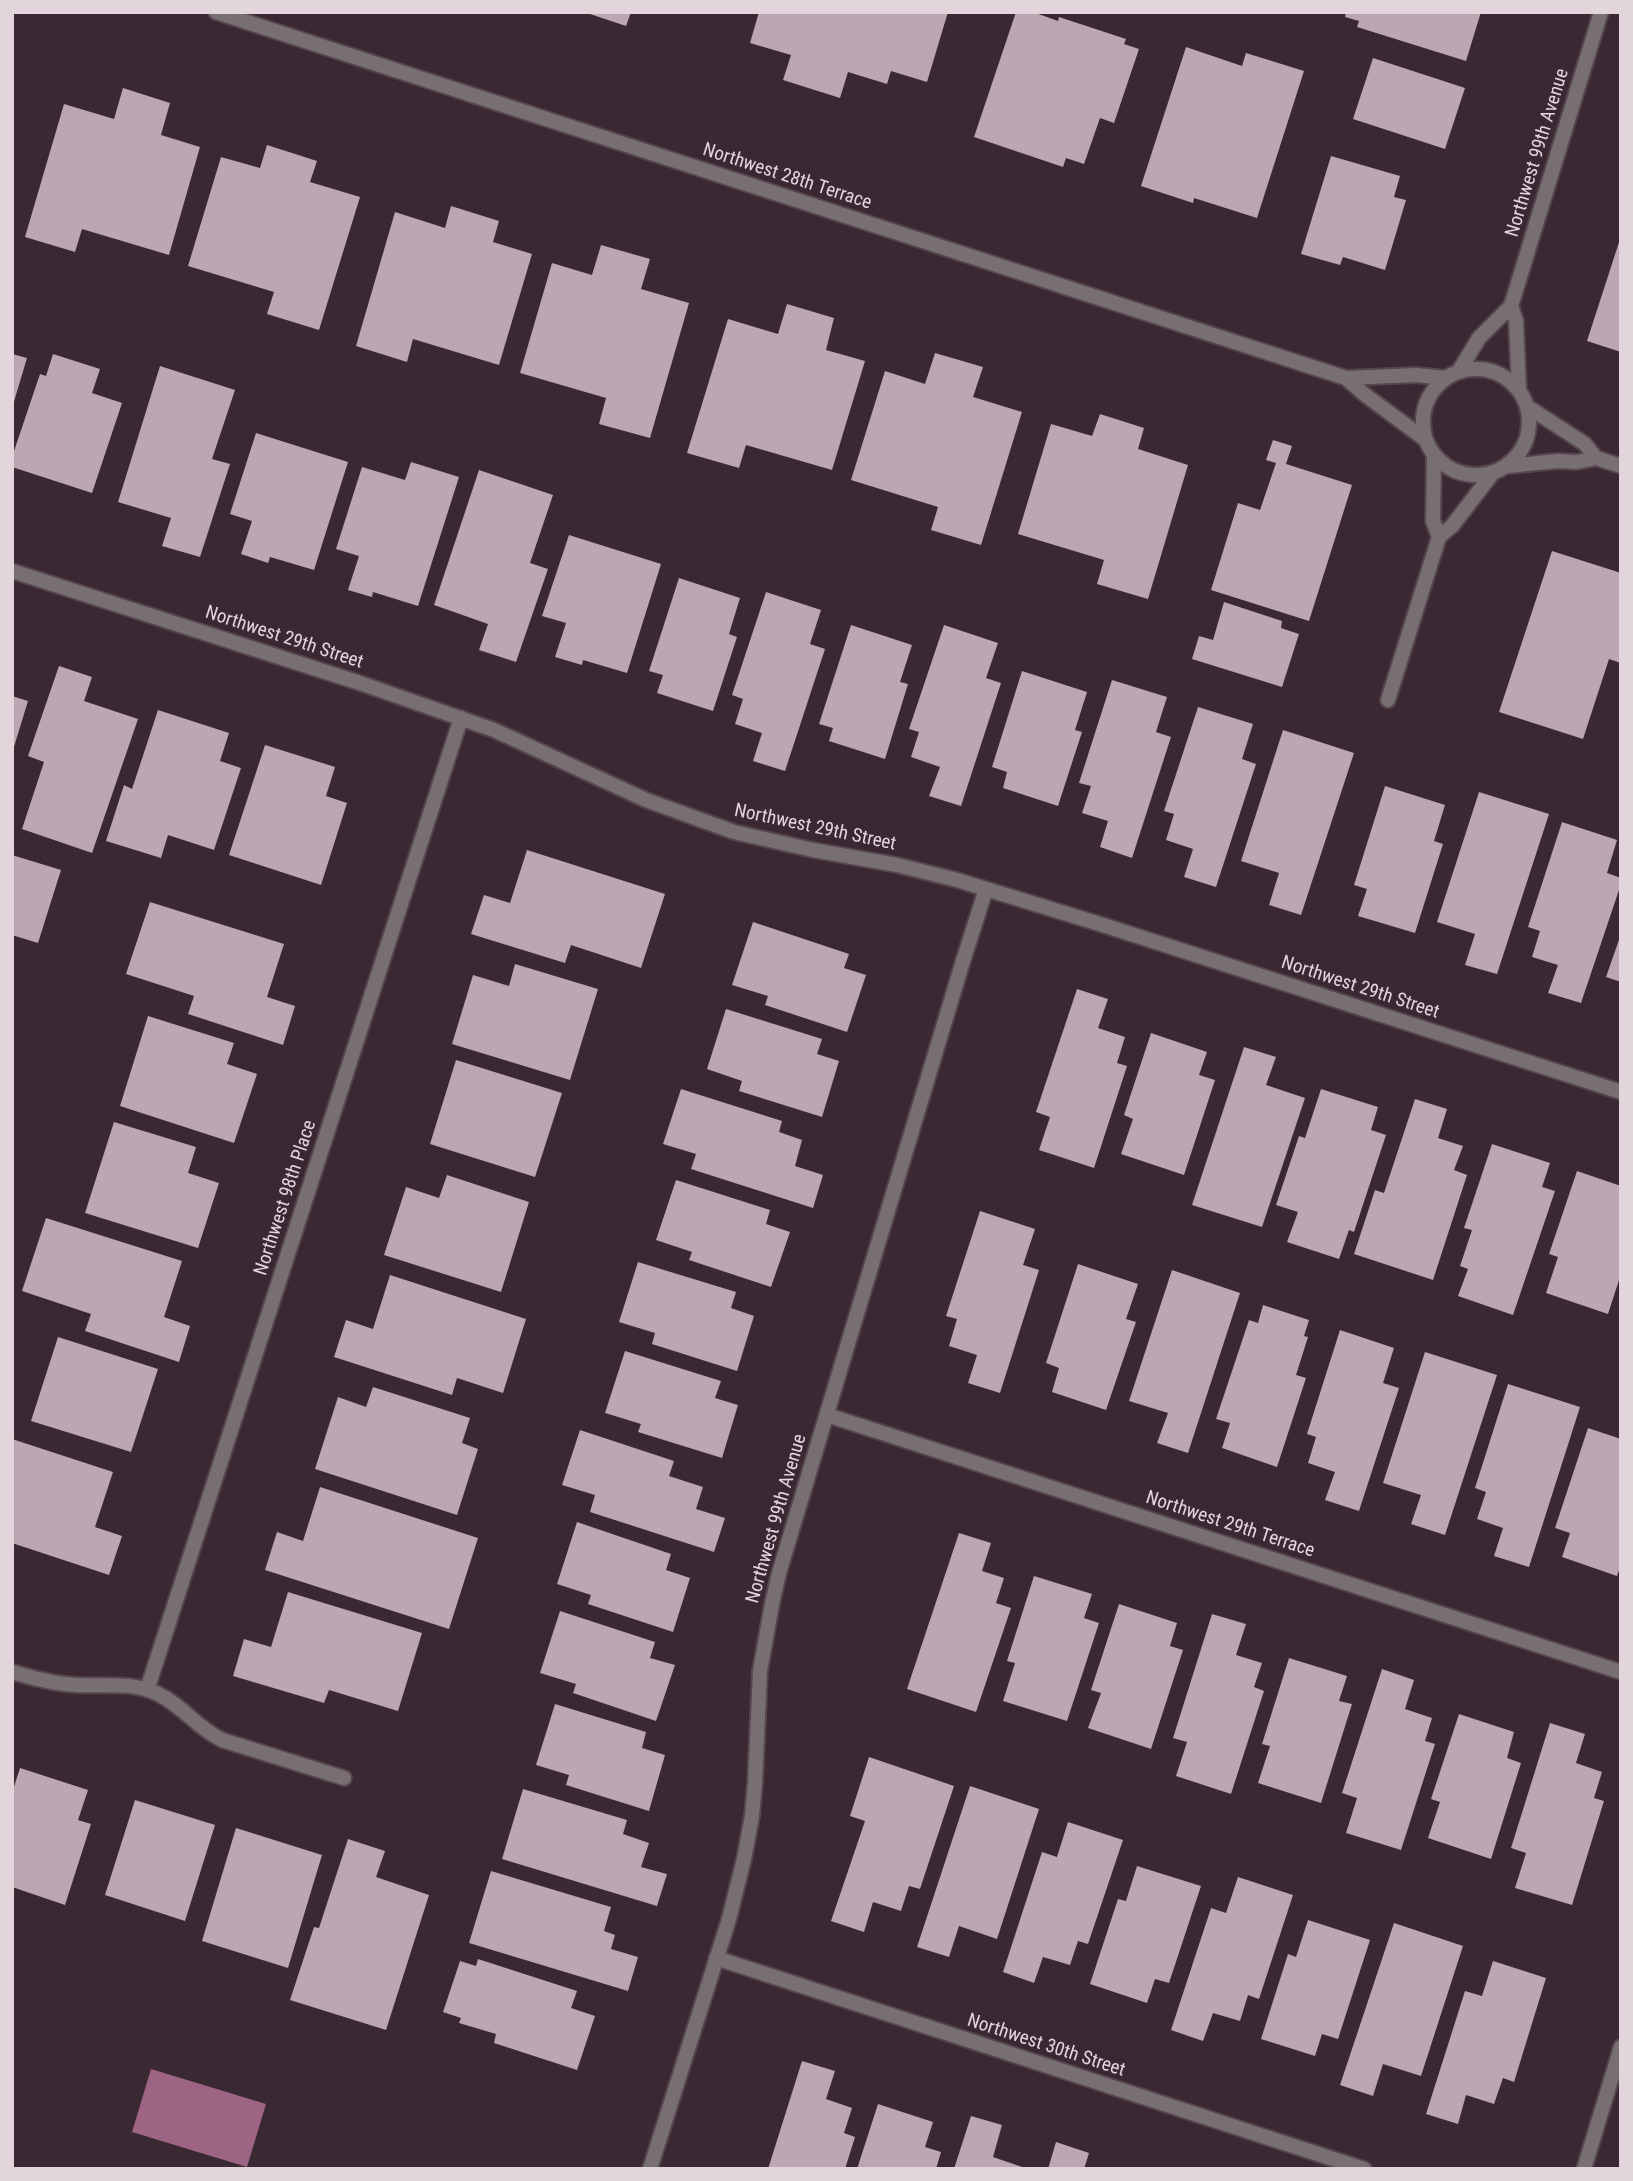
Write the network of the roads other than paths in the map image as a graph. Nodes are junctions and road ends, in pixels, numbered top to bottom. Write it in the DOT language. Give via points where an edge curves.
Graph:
graph roads {
  1 [pos="216,12"];
  2 [pos="1601,12"];
  3 [pos="1511,306"];
  4 [pos="1453,375"];
  5 [pos="1346,378"];
  6 [pos="1519,390"];
  7 [pos="1528,407"];
  8 [pos="1426,440"];
  9 [pos="1434,455"];
  10 [pos="1596,458"];
  11 [pos="1508,466"];
  12 [pos="1621,466"];
  13 [pos="1492,474"];
  14 [pos="1439,537"];
  15 [pos="12,571"];
  16 [pos="1388,699"];
  17 [pos="461,718"];
  18 [pos="986,889"];
  19 [pos="1621,1092"];
  20 [pos="827,1415"];
  21 [pos="12,1672"];
  22 [pos="1621,1672"];
  23 [pos="147,1690"];
  24 [pos="344,1778"];
  25 [pos="716,1958"];
  26 [pos="1621,2046"];
  27 [pos="650,2169"];
  28 [pos="1364,2169"];
  29 [pos="1584,2169"];
  1 -- 5 [label="street, Northwest 28th Terrace"];
  2 -- 3 [label="street, Northwest 99th Avenue"];
  3 -- 4 [label="street, Northwest 99th Avenue" via="1479,338"];
  3 -- 6 [label="street, Northwest 99th Avenue" via="1516,321"];
  4 -- 5 [label="street, Northwest 28th Terrace"];
  4 -- 6 [label="street" via="1482,369 1502,376"];
  4 -- 8 [label="street" via="1428,399 1423,426"];
  5 -- 8 [label="street, Northwest 28th Terrace"];
  6 -- 7 [label="street"];
  7 -- 10 [label="street" via="1585,444"];
  7 -- 11 [label="street" via="1529,434"];
  8 -- 9 [label="street"];
  9 -- 13 [label="street" via="1466,475"];
  9 -- 14 [label="street" via="1433,522"];
  10 -- 11 [label="street"];
  10 -- 12 [label="street"];
  11 -- 13 [label="street"];
  13 -- 14 [label="street"];
  14 -- 16 [label="street"];
  15 -- 17 [label="street, Northwest 29th Street"];
  17 -- 18 [label="street, Northwest 29th Street" via="646,800 734,832 897,865"];
  17 -- 23 [label="street, Northwest 98th Place"];
  18 -- 19 [label="street, Northwest 29th Street"];
  18 -- 20 [label="street, Northwest 99th Avenue"];
  20 -- 22 [label="street, Northwest 29th Terrace"];
  20 -- 25 [label="street, Northwest 99th Avenue" via="772,1604 760,1671 752,1816 737,1891"];
  21 -- 23 [label="street" via="66,1684"];
  23 -- 24 [label="street" via="168,1699 222,1740"];
  25 -- 27 [label="street, Northwest 99th Avenue"];
  25 -- 28 [label="street, Northwest 30th Street"];
  26 -- 29 [label="street"];
}
